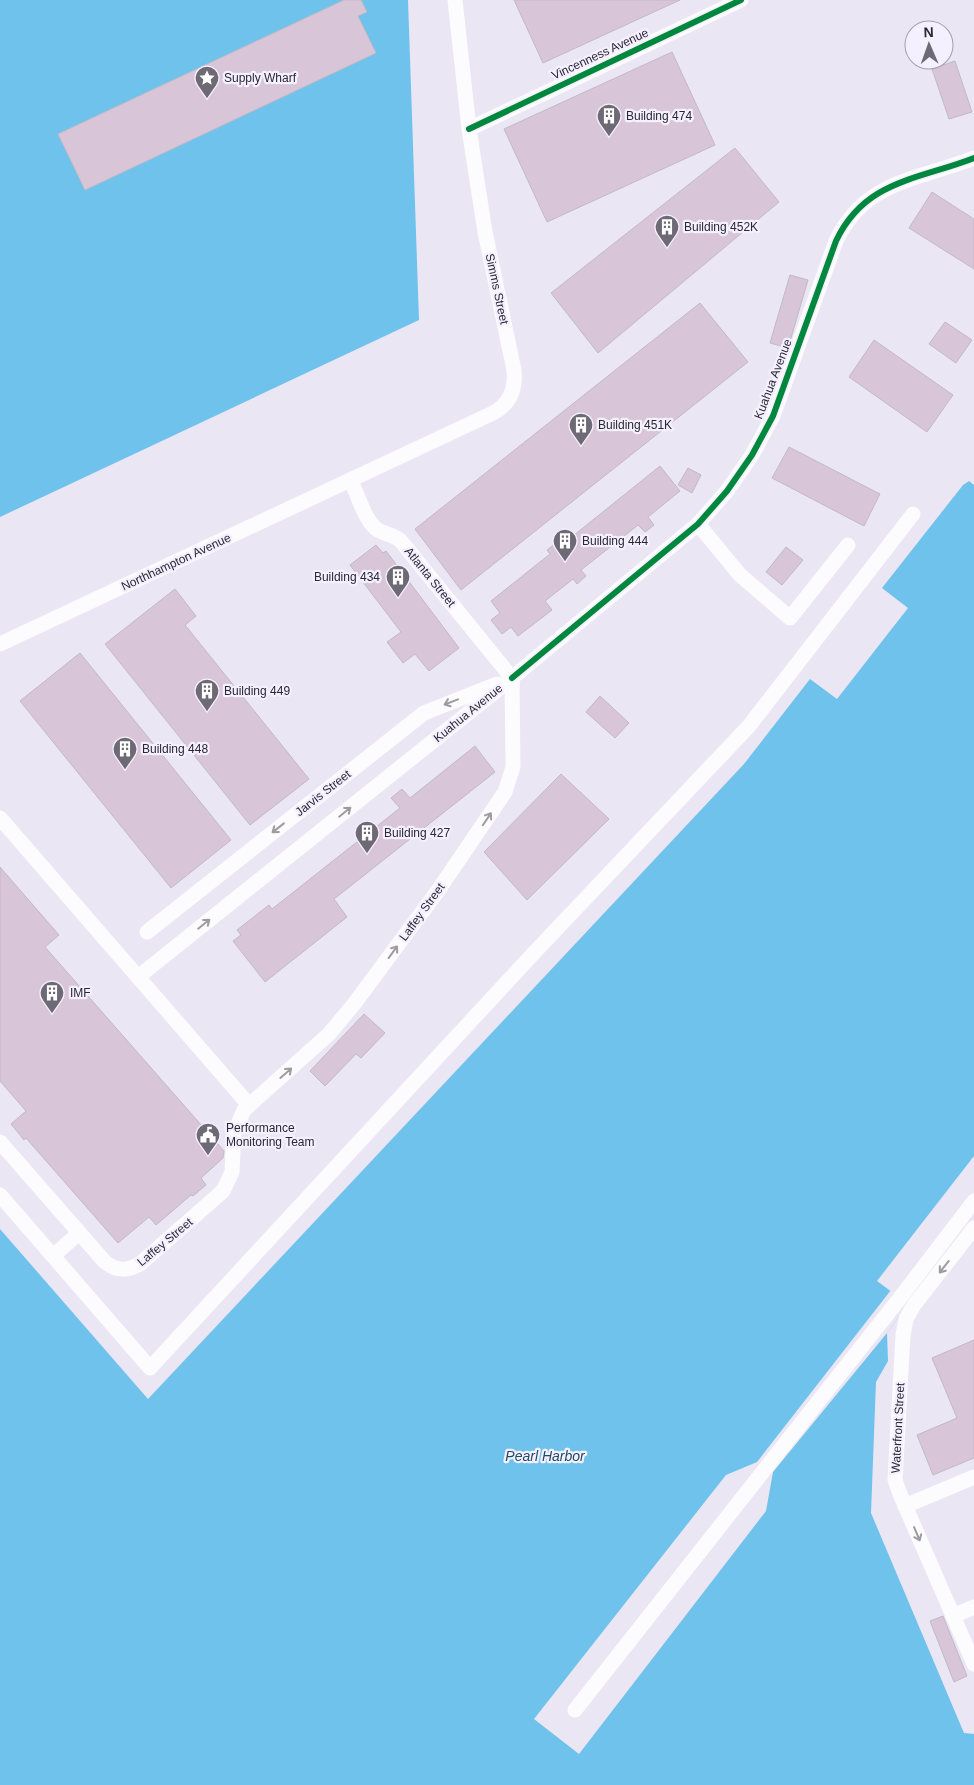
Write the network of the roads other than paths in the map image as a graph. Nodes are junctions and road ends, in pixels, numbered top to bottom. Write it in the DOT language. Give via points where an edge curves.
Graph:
graph roads {
  1 [pos="455,0"];
  2 [pos="741,0"];
  3 [pos="469,129"];
  4 [pos="974,158"];
  5 [pos="352,481"];
  6 [pos="913,514"];
  7 [pos="698,524"];
  8 [pos="848,545"];
  9 [pos="0,644"];
  10 [pos="512,678"];
  11 [pos="0,818"];
  12 [pos="147,932"];
  13 [pos="138,977"];
  14 [pos="249,1105"];
  15 [pos="0,1142"];
  16 [pos="0,1195"];
  17 [pos="974,1201"];
  18 [pos="974,1228"];
  19 [pos="79,1233"];
  20 [pos="53,1256"];
  21 [pos="974,1478"];
  22 [pos="905,1506"];
  23 [pos="974,1607"];
  24 [pos="953,1616"];
  25 [pos="974,1664"];
  26 [pos="576,1710"];
  1 -- 3 [label="street, Simms Street"];
  2 -- 3 [label="street, Vincenness Avenue"];
  3 -- 5 [label="street, Simms Street" via="485,232 514,370 514,387 498,410"];
  4 -- 7 [label="street, Kuahua Avenue" via="881,191 850,217 836,241 772,416 727,491"];
  5 -- 9 [label="street, Northhampton Avenue"];
  5 -- 10 [label="street, Atlanta Street" via="372,524 400,540"];
  6 -- 20 [label="street" via="749,726 150,1368"];
  7 -- 8 [label="street" via="740,574 790,618"];
  7 -- 10 [label="street, Kuahua Avenue"];
  10 -- 12 [label="street, Jarvis Street, one-way" via="424,712"];
  13 -- 10 [label="street, Kuahua Avenue, one-way"];
  14 -- 10 [label="street, Laffey Street, one-way" via="300,1062 354,1004 437,892 505,792 513,767"];
  11 -- 13 [label="street"];
  13 -- 14 [label="street"];
  14 -- 19 [label="street, Laffey Street" via="234,1132 233,1165 227,1185 141,1263 126,1269 110,1266"];
  15 -- 19 [label="street, Laffey Street"];
  16 -- 20 [label="street"];
  17 -- 26 [label="street"];
  18 -- 22 [label="street, Waterfront Street, one-way" via="914,1305 904,1327 896,1480"];
  19 -- 20 [label="street"];
  21 -- 22 [label="street"];
  22 -- 24 [label="street, Waterfront Street, one-way"];
  23 -- 24 [label="street"];
  24 -- 25 [label="street, Waterfront Street"];
}
